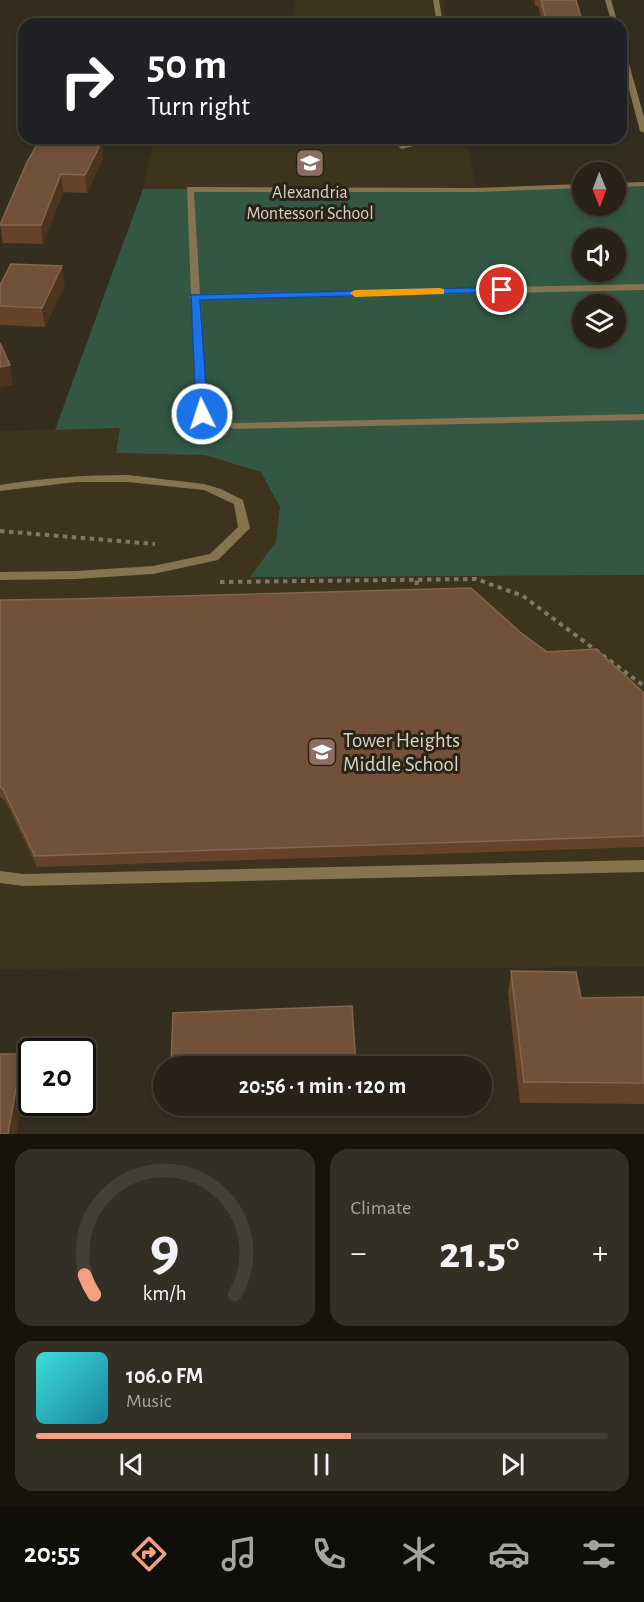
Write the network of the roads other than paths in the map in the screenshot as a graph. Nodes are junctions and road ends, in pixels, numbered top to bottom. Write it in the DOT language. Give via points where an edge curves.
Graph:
graph roads {
  1 [pos="436,0"];
  2 [pos="608,0"];
  3 [pos="439,18"];
  4 [pos="613,18"];
  5 [pos="627,62"];
  6 [pos="644,131"];
  7 [pos="415,144"];
  8 [pos="402,147"];
  9 [pos="644,184"];
  10 [pos="626,185"];
  11 [pos="572,186"];
  12 [pos="644,287"];
  13 [pos="194,297"];
  14 [pos="644,417"];
  15 [pos="0,488"];
  16 [pos="0,576"];
  17 [pos="644,866"];
  18 [pos="0,877"];
  1 -- 3 [label="street"];
  2 -- 4 [label="street"];
  5 -- 6 [label="street"];
  7 -- 8 [label="street"];
  9 -- 10 [label="street"];
  11 -- 13 [label="street" via="190,189"];
  12 -- 13 [label="street"];
  13 -- 14 [label="street" via="202,414 234,426"];
  15 -- 16 [label="street" via="25,483 127,478 206,487 238,502 244,528 214,557 153,570"];
  17 -- 18 [label="street" via="23,880"];
}
